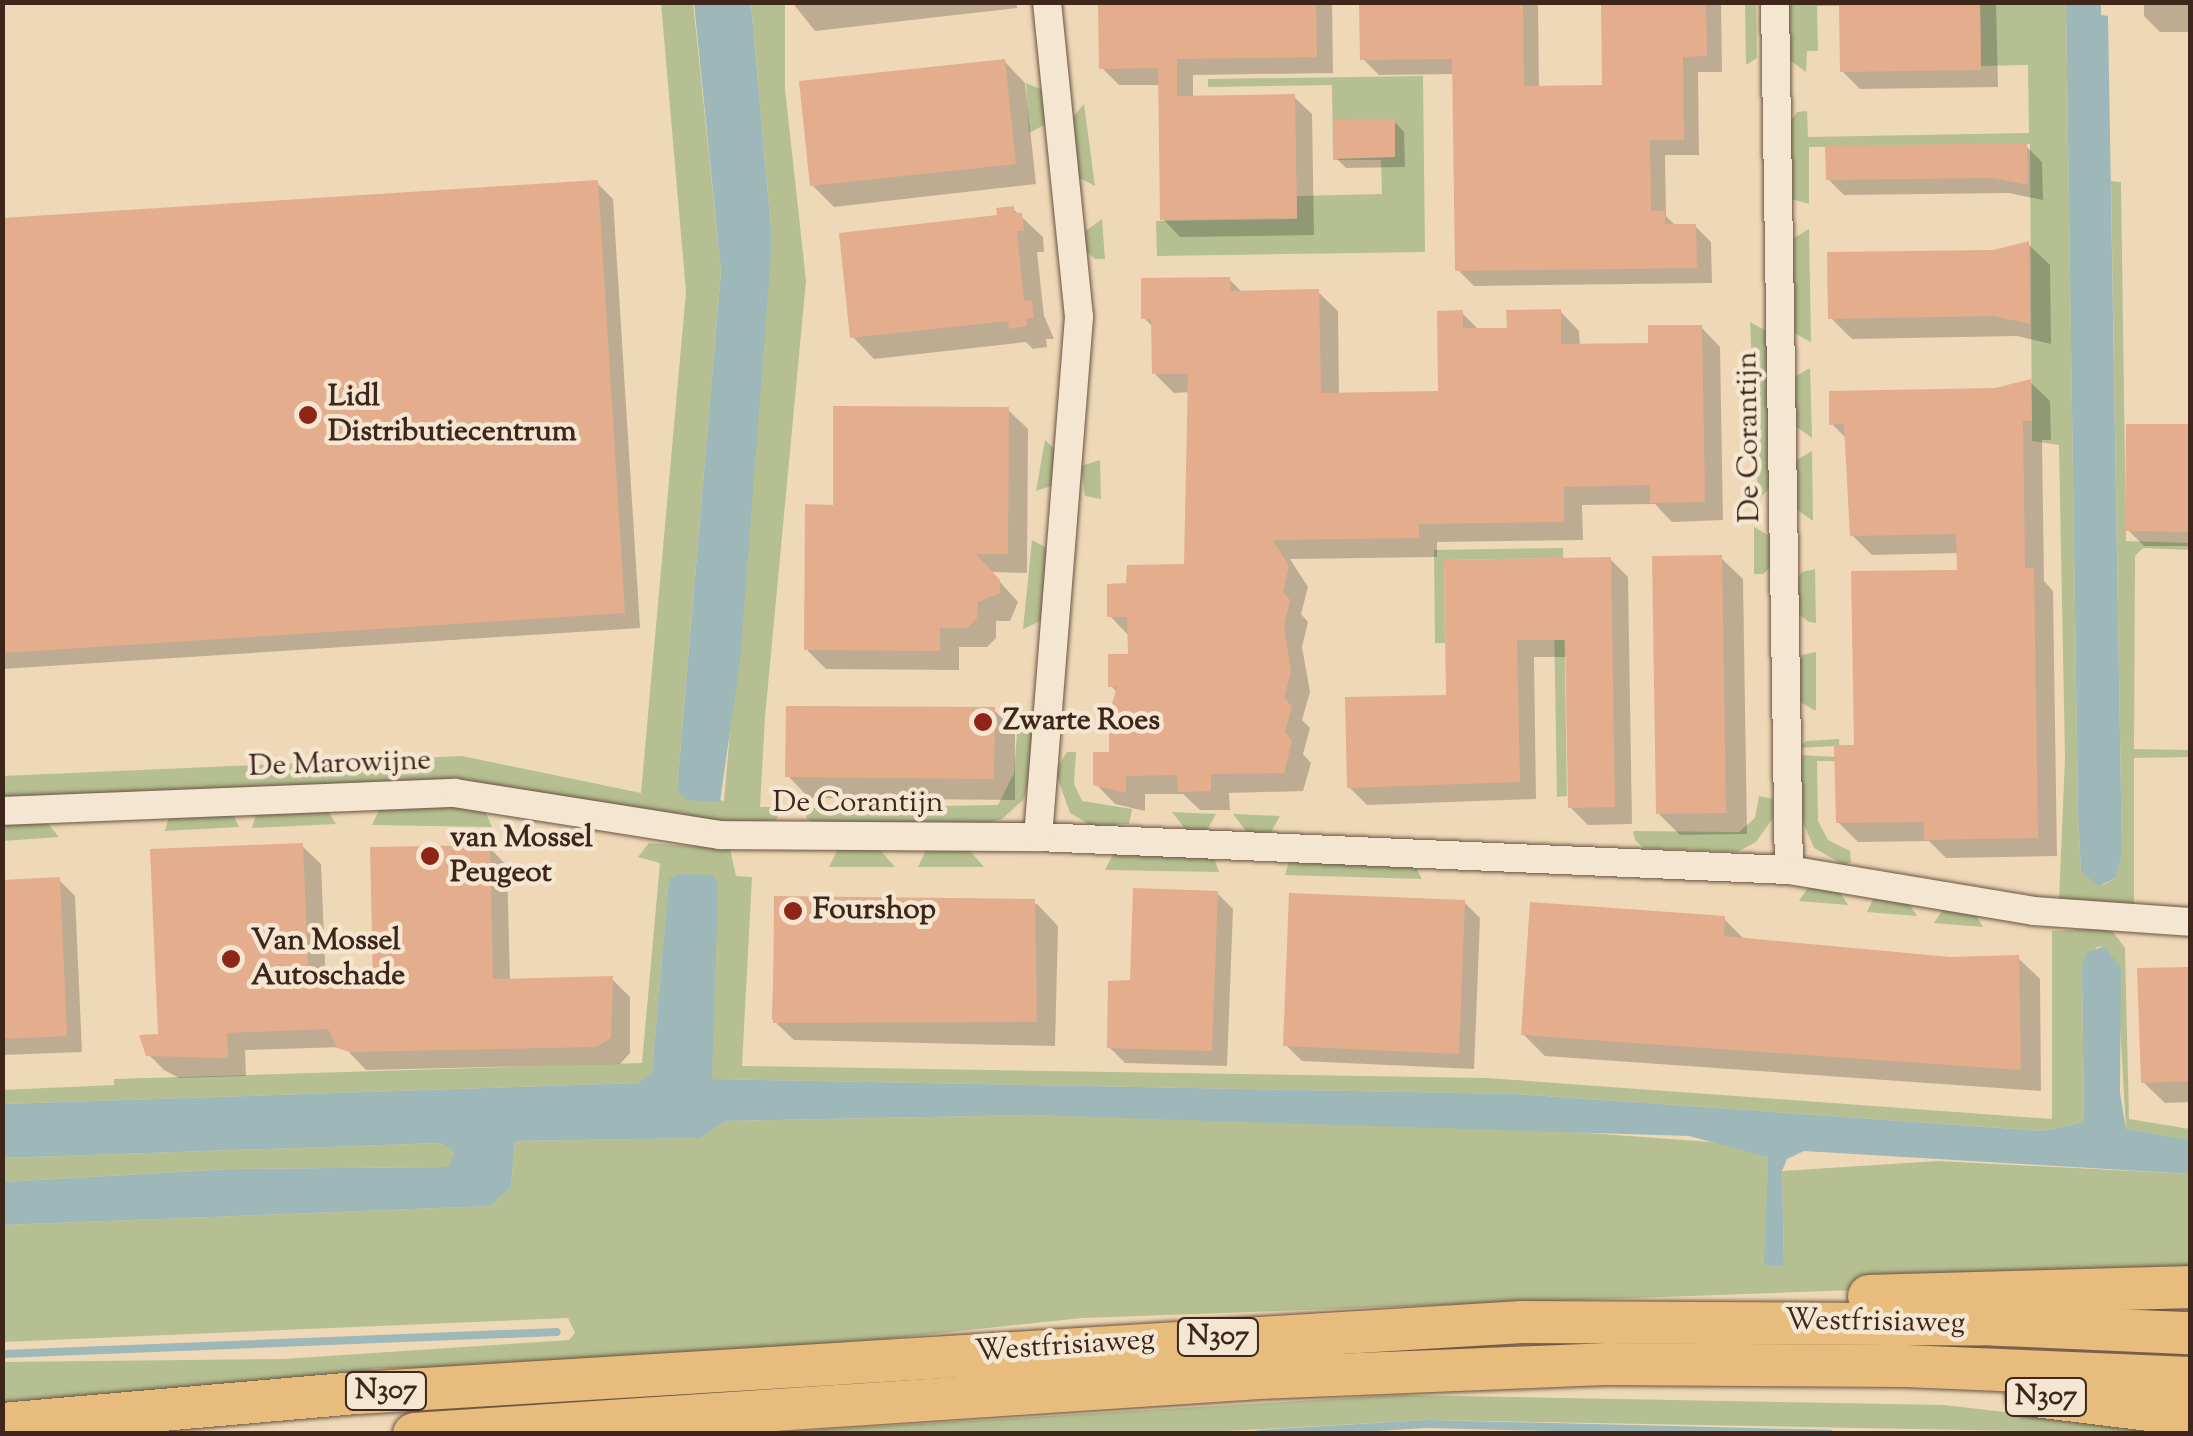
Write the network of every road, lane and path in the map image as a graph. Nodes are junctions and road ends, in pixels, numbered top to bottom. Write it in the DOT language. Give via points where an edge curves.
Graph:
graph roads {
  1 [pos="1046,2"];
  2 [pos="1775,2"];
  3 [pos="2,812"];
  4 [pos="678,831"];
  5 [pos="1038,837"];
  6 [pos="1789,870"];
  7 [pos="2190,922"];
  8 [pos="2190,1286"];
  9 [pos="1667,1321"];
  10 [pos="2190,1334"];
  11 [pos="1905,1366"];
  12 [pos="2190,1378"];
  13 [pos="2190,1415"];
  14 [pos="2,1424"];
  15 [pos="414,1434"];
  1 -- 5 [label="street" via="1079,317"];
  2 -- 6 [label="street, De Corantijn"];
  3 -- 4 [label="street, De Marowijne" via="456,793"];
  4 -- 5 [label="street, De Corantijn"];
  5 -- 6 [label="street, De Corantijn"];
  6 -- 7 [label="street, De Corantijn" via="2034,911"];
  8 -- 9 [label="highway, N307" via="1738,1301"];
  9 -- 10 [label="highway, Westfrisiaweg / N307"];
  9 -- 14 [label="highway, Westfrisiaweg / N307" via="1086,1345 358,1392"];
  11 -- 12 [label="highway, Westfrisiaweg / N307"];
  11 -- 13 [label="highway, N307" via="2003,1392"];
  11 -- 15 [label="highway, Westfrisiaweg / N307" via="1440,1370"];
}
